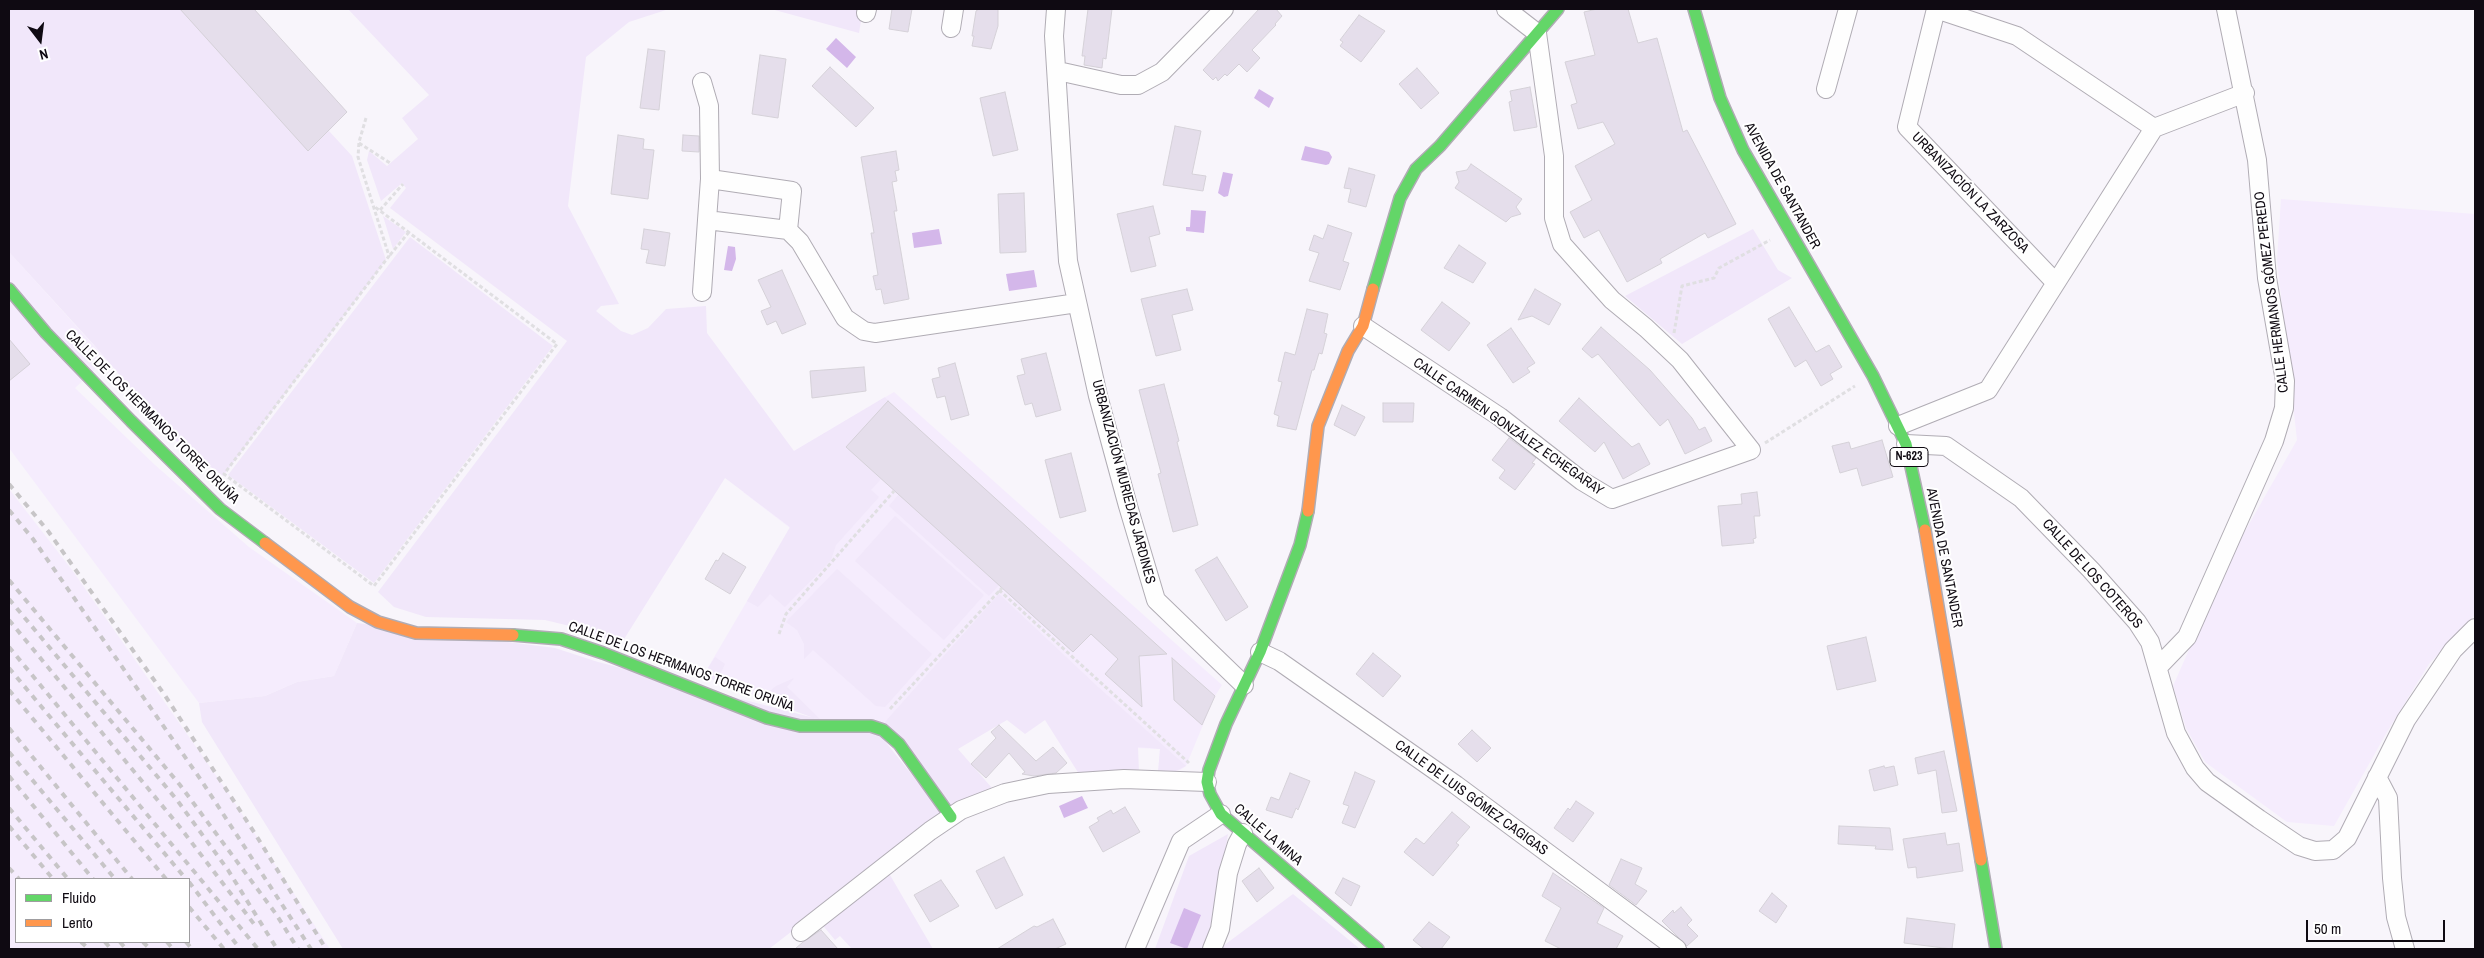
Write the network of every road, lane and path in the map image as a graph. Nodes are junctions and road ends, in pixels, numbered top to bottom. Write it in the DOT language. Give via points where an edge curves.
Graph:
graph roads {
  1 [pos="954,9"];
  2 [pos="1056,9"];
  3 [pos="1224,9"];
  4 [pos="1506,9"];
  5 [pos="1558,9"];
  6 [pos="1694,9"];
  7 [pos="1848,9"];
  8 [pos="1936,9"];
  9 [pos="2226,9"];
  10 [pos="951,28"];
  11 [pos="1537,33"];
  12 [pos="1058,71"];
  13 [pos="702,82"];
  14 [pos="1826,89"];
  15 [pos="2245,93"];
  16 [pos="366,118"];
  17 [pos="2154,128"];
  18 [pos="359,142"];
  19 [pos="390,163"];
  20 [pos="710,179"];
  21 [pos="403,184"];
  22 [pos="375,207"];
  23 [pos="380,210"];
  24 [pos="707,220"];
  25 [pos="788,230"];
  26 [pos="1788,230"];
  27 [pos="409,232"];
  28 [pos="389,256"];
  29 [pos="2055,282"];
  30 [pos="9,289"];
  31 [pos="702,292"];
  32 [pos="1077,303"];
  33 [pos="1363,326"];
  34 [pos="1664,345"];
  35 [pos="1873,376"];
  36 [pos="1898,426"];
  37 [pos="1906,444"];
  38 [pos="1751,450"];
  39 [pos="894,490"];
  40 [pos="2475,628"];
  41 [pos="779,634"];
  42 [pos="1260,652"];
  43 [pos="2159,666"];
  44 [pos="1244,685"];
  45 [pos="886,713"];
  46 [pos="2377,777"];
  47 [pos="1201,782"];
  48 [pos="1221,814"];
  49 [pos="951,818"];
  50 [pos="1243,833"];
  51 [pos="801,932"];
  52 [pos="1136,949"];
  53 [pos="1212,949"];
  54 [pos="1378,949"];
  55 [pos="1678,949"];
  56 [pos="1996,949"];
  57 [pos="2405,949"];
  1 -- 10 [label="street"];
  2 -- 12 [label="street, URBANIZACIÓN MURIEDAS JARDINES" via="1054,36"];
  3 -- 12 [label="street" via="1162,72 1138,85 1114,84"];
  4 -- 11 [label="street"];
  5 -- 11 [label="main road"];
  6 -- 26 [label="main road, AVENIDA DE SANTANDER / N-623" via="1720,98 1743,150"];
  7 -- 14 [label="street"];
  8 -- 17 [label="street, URBANIZACIÓN LA ZARZOSA" via="2017,36"];
  8 -- 29 [label="street, URBANIZACIÓN LA ZARZOSA" via="1907,127"];
  9 -- 15 [label="street, CALLE HERMANOS GÓMEZ PEREDO"];
  11 -- 33 [label="main road" via="1440,146 1416,169 1392,221"];
  11 -- 34 [label="street" via="1554,156 1554,218 1562,244 1612,300"];
  12 -- 32 [label="street, URBANIZACIÓN MURIEDAS JARDINES" via="1068,262"];
  13 -- 20 [label="street" via="710,106"];
  15 -- 17 [label="street"];
  15 -- 43 [label="street, CALLE HERMANOS GÓMEZ PEREDO" via="2257,160 2263,241 2284,381 2284,408 2274,440 2188,637"];
  16 -- 18 [label="path"];
  17 -- 29 [label="street"];
  18 -- 19 [label="path"];
  18 -- 22 [label="path" via="358,157"];
  20 -- 24 [label="street"];
  20 -- 25 [label="street" via="792,191"];
  21 -- 23 [label="path"];
  22 -- 23 [label="path"];
  22 -- 28 [label="path"];
  23 -- 27 [label="path"];
  24 -- 25 [label="street"];
  24 -- 31 [label="street"];
  25 -- 32 [label="street" via="800,242 844,318 864,331 875,333"];
  26 -- 34 [label="path" via="1719,268 1714,278 1682,286 1676,330"];
  26 -- 35 [label="main road, AVENIDA DE SANTANDER / N-623"];
  27 -- 28 [label="path"];
  27 -- 28 [label="path" via="557,344 374,586 224,474"];
  29 -- 36 [label="street" via="1988,390"];
  30 -- 49 [label="main road, CALLE DE LOS HERMANOS TORRE ORUÑA" via="118,408 220,508 350,607 378,622 416,633 561,639 767,718 800,726 860,725 883,730 899,744"];
  32 -- 44 [label="street, URBANIZACIÓN MURIEDAS JARDINES" via="1098,396 1156,600"];
  33 -- 38 [label="street, CALLE CARMEN GONZÁLEZ ECHEGARAY" via="1500,417 1582,481 1612,499"];
  33 -- 42 [label="main road" via="1348,352 1318,426 1306,524"];
  34 -- 38 [label="street" via="1680,360"];
  35 -- 36 [label="main road, AVENIDA DE SANTANDER / N-623"];
  35 -- 38 [label="path"];
  36 -- 37 [label="main road, AVENIDA DE SANTANDER / N-623"];
  37 -- 43 [label="street, CALLE DE LOS COTEROS" via="1946,446 2021,498 2137,622 2150,642"];
  37 -- 56 [label="main road, AVENIDA DE SANTANDER / N-623" via="1929,549"];
  39 -- 41 [label="path" via="786,614"];
  40 -- 46 [label="street, CALLE DE LOS COTEROS" via="2453,650 2424,692"];
  42 -- 44 [label="main road"];
  42 -- 55 [label="street, CALLE DE LUIS GÓMEZ CAGIGAS" via="1279,661 1456,785"];
  43 -- 46 [label="street, CALLE DE LOS COTEROS" via="2176,733 2194,768 2207,782 2299,846 2315,852 2333,850 2341,845"];
  44 -- 47 [label="main road"];
  45 -- 47 [label="path" via="1000,589 1192,766"];
  46 -- 57 [label="street" via="2388,798 2396,917"];
  47 -- 48 [label="main road, CALLE LA MINA"];
  47 -- 49 [label="street" via="1124,779 1026,787 961,810"];
  48 -- 50 [label="main road, CALLE LA MINA"];
  48 -- 52 [label="street" via="1181,841"];
  49 -- 51 [label="street"];
  50 -- 53 [label="street" via="1228,873 1220,929"];
  50 -- 54 [label="main road, CALLE LA MINA"];
}
